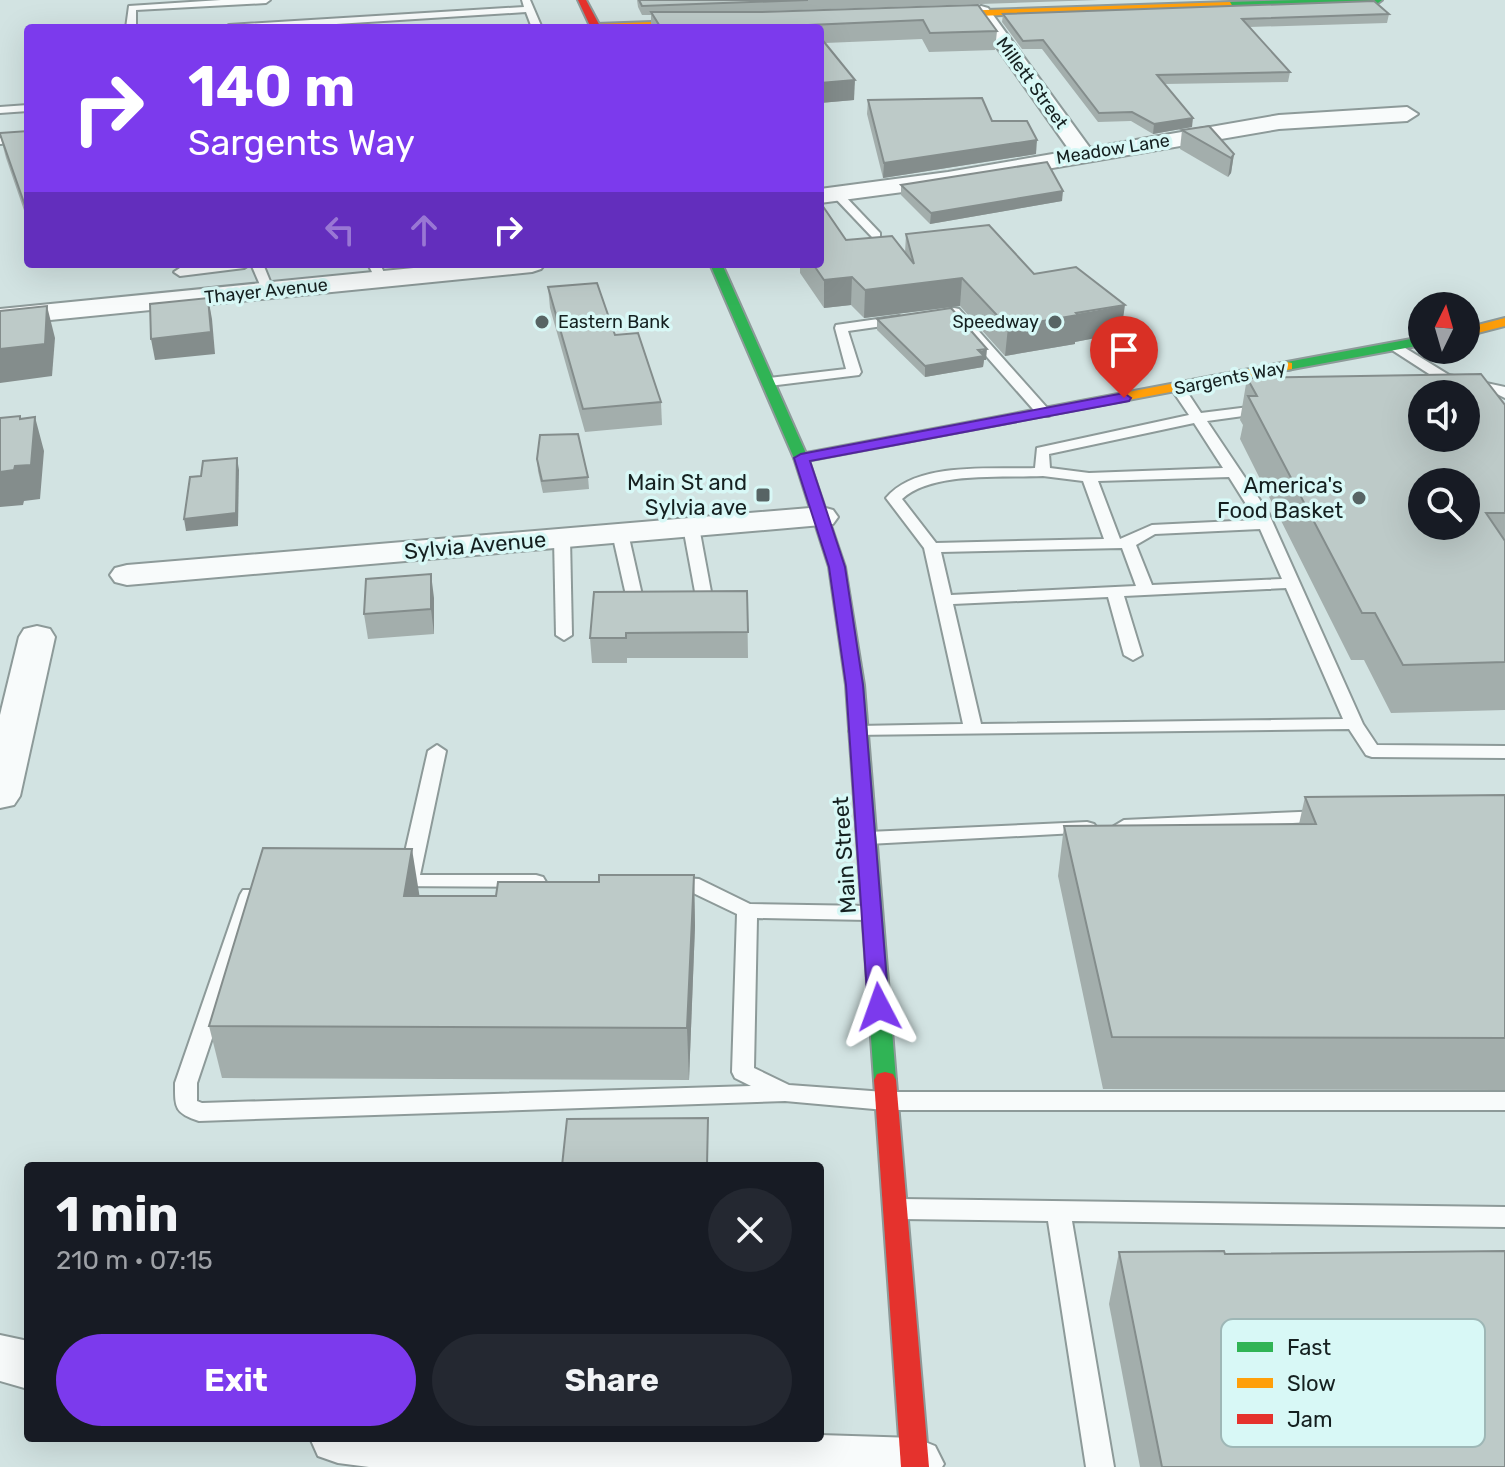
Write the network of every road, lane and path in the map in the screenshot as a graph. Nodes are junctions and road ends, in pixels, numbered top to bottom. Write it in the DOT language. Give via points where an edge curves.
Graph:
graph roads {
  1 [pos="266,0"];
  2 [pos="582,0"];
  3 [pos="1378,0"];
  4 [pos="528,4"];
  5 [pos="981,12"];
  6 [pos="904,15"];
  7 [pos="734,22"];
  8 [pos="131,24"];
  9 [pos="279,24"];
  10 [pos="536,24"];
  11 [pos="594,24"];
  12 [pos="688,24"];
  13 [pos="24,108"];
  14 [pos="0,110"];
  15 [pos="1407,114"];
  16 [pos="24,139"];
  17 [pos="0,141"];
  18 [pos="1083,154"];
  19 [pos="829,196"];
  20 [pos="876,235"];
  21 [pos="177,268"];
  22 [pos="259,268"];
  23 [pos="455,268"];
  24 [pos="718,268"];
  25 [pos="378,272"];
  26 [pos="268,291"];
  27 [pos="192,298"];
  28 [pos="0,317"];
  29 [pos="1505,322"];
  30 [pos="1480,328"];
  31 [pos="1408,344"];
  32 [pos="1397,347"];
  33 [pos="1445,378"];
  34 [pos="1435,380"];
  35 [pos="769,382"];
  36 [pos="1177,387"];
  37 [pos="1505,394"];
  38 [pos="1288,406"];
  39 [pos="1044,413"];
  40 [pos="1197,418"];
  41 [pos="801,458"];
  42 [pos="1043,472"];
  43 [pos="1233,472"];
  44 [pos="1089,477"];
  45 [pos="822,517"];
  46 [pos="1264,524"];
  47 [pos="691,527"];
  48 [pos="620,533"];
  49 [pos="562,538"];
  50 [pos="1121,544"];
  51 [pos="932,548"];
  52 [pos="127,575"];
  53 [pos="1089,576"];
  54 [pos="1291,583"];
  55 [pos="1146,591"];
  56 [pos="1115,592"];
  57 [pos="1095,593"];
  58 [pos="704,597"];
  59 [pos="943,600"];
  60 [pos="636,604"];
  61 [pos="564,635"];
  62 [pos="37,637"];
  63 [pos="1133,655"];
  64 [pos="1354,724"];
  65 [pos="973,729"];
  66 [pos="858,731"];
  67 [pos="437,751"];
  68 [pos="1505,752"];
  69 [pos="0,796"];
  70 [pos="1344,816"];
  71 [pos="866,838"];
  72 [pos="379,881"];
  73 [pos="408,881"];
  74 [pos="550,883"];
  75 [pos="645,884"];
  76 [pos="264,885"];
  77 [pos="747,911"];
  78 [pos="872,913"];
  79 [pos="785,1093"];
  80 [pos="885,1101"];
  81 [pos="1505,1101"];
  82 [pos="894,1209"];
  83 [pos="1058,1211"];
  84 [pos="1505,1217"];
  85 [pos="0,1358"];
  86 [pos="24,1364"];
  87 [pos="373,1442"];
  88 [pos="726,1462"];
  89 [pos="915,1465"];
  90 [pos="1100,1467"];
  1 -- 8 [label="lane" via="132,8"];
  2 -- 11 [label="main road"];
  3 -- 5 [label="main road"];
  4 -- 9 [label="lane"];
  4 -- 10 [label="lane"];
  5 -- 6 [label="main road"];
  5 -- 18 [label="street, Millett Street"];
  7 -- 12 [label="main road"];
  13 -- 14 [label="lane"];
  15 -- 18 [label="street, Meadow Lane" via="1279,122"];
  16 -- 17 [label="lane"];
  18 -- 19 [label="street, Meadow Lane"];
  19 -- 20 [label="lane"];
  21 -- 27 [label="lane"];
  22 -- 26 [label="lane"];
  23 -- 25 [label="street, Thayer Avenue"];
  24 -- 35 [label="main road, Main Street"];
  25 -- 26 [label="street, Thayer Avenue"];
  26 -- 27 [label="street, Thayer Avenue"];
  27 -- 28 [label="street, Thayer Avenue"];
  29 -- 30 [label="main road"];
  31 -- 32 [label="main road, Sargents Way"];
  32 -- 33 [label="lane"];
  32 -- 36 [label="main road, Sargents Way"];
  33 -- 34 [label="lane"];
  33 -- 37 [label="lane"];
  35 -- 39 [label="lane" via="854,372 841,328 954,312"];
  35 -- 41 [label="main road, Main Street"];
  36 -- 39 [label="main road, Sargents Way"];
  36 -- 40 [label="lane"];
  38 -- 40 [label="lane"];
  39 -- 41 [label="main road, Sargents Way"];
  40 -- 42 [label="lane" via="1042,451"];
  40 -- 43 [label="lane"];
  41 -- 45 [label="main road, Main Street"];
  42 -- 44 [label="lane"];
  42 -- 51 [label="lane" via="930,477 908,485 894,498"];
  43 -- 44 [label="lane"];
  43 -- 46 [label="lane"];
  44 -- 50 [label="lane"];
  45 -- 47 [label="street, Sylvia Avenue"];
  45 -- 66 [label="main road, Main Street" via="837,567"];
  46 -- 50 [label="lane" via="1152,530"];
  46 -- 54 [label="lane"];
  47 -- 48 [label="street, Sylvia Avenue"];
  47 -- 58 [label="lane"];
  48 -- 49 [label="street, Sylvia Avenue"];
  48 -- 60 [label="lane"];
  49 -- 52 [label="street, Sylvia Avenue"];
  49 -- 61 [label="lane"];
  50 -- 51 [label="lane" via="994,552"];
  50 -- 55 [label="lane"];
  51 -- 59 [label="lane"];
  53 -- 57 [label="lane"];
  54 -- 55 [label="lane"];
  54 -- 64 [label="lane"];
  55 -- 56 [label="lane"];
  56 -- 57 [label="lane"];
  56 -- 63 [label="lane"];
  57 -- 59 [label="lane" via="1052,587 1004,589"];
  59 -- 65 [label="lane"];
  62 -- 69 [label="street"];
  64 -- 65 [label="lane"];
  64 -- 68 [label="lane" via="1372,751"];
  65 -- 66 [label="lane"];
  66 -- 71 [label="main road, Main Street"];
  67 -- 73 [label="lane"];
  70 -- 71 [label="lane"];
  71 -- 78 [label="main road, Main Street"];
  72 -- 73 [label="lane"];
  73 -- 74 [label="lane"];
  75 -- 77 [label="lane" via="692,884"];
  76 -- 79 [label="lane" via="251,891 186,1083 186,1105 199,1112"];
  77 -- 78 [label="lane"];
  77 -- 79 [label="lane" via="743,1072"];
  78 -- 80 [label="main road, Main Street"];
  79 -- 80 [label="lane"];
  80 -- 81 [label="lane"];
  80 -- 82 [label="main road, Main Street"];
  82 -- 83 [label="lane"];
  82 -- 89 [label="main road, Main Street"];
  83 -- 84 [label="lane"];
  83 -- 90 [label="lane"];
  85 -- 86 [label="street"];
  87 -- 88 [label="street"];
  88 -- 89 [label="street"];
}
